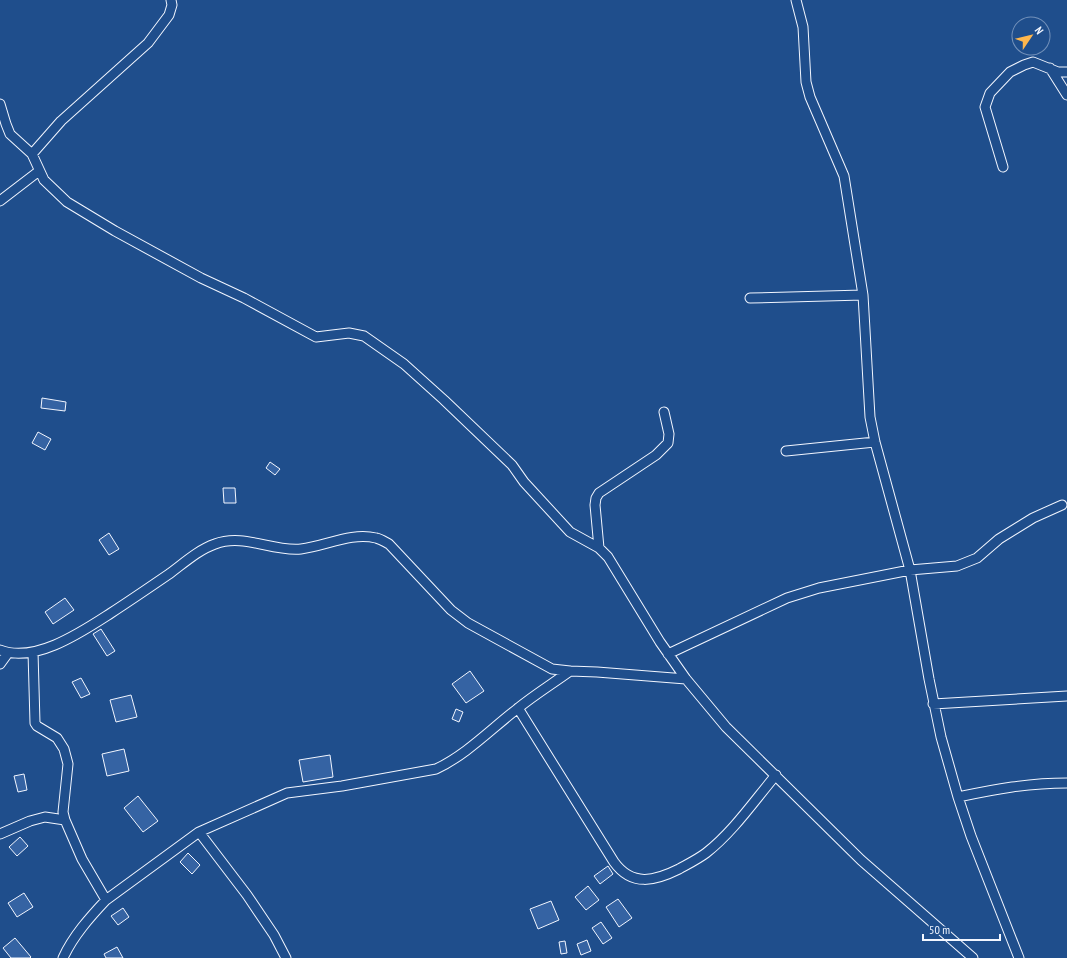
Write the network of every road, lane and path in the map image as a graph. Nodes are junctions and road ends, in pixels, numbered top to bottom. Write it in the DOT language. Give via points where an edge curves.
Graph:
graph roads {
  1 [pos="171,0"];
  2 [pos="796,0"];
  3 [pos="1050,68"];
  4 [pos="1067,72"];
  5 [pos="1067,95"];
  6 [pos="0,104"];
  7 [pos="32,154"];
  8 [pos="1003,167"];
  9 [pos="39,171"];
  10 [pos="0,201"];
  11 [pos="863,294"];
  12 [pos="750,298"];
  13 [pos="664,412"];
  14 [pos="876,442"];
  15 [pos="786,451"];
  16 [pos="1062,505"];
  17 [pos="599,548"];
  18 [pos="910,570"];
  19 [pos="4,652"];
  20 [pos="33,652"];
  21 [pos="668,654"];
  22 [pos="0,664"];
  23 [pos="570,671"];
  24 [pos="686,679"];
  25 [pos="1067,696"];
  26 [pos="933,704"];
  27 [pos="518,708"];
  28 [pos="776,775"];
  29 [pos="1067,783"];
  30 [pos="958,797"];
  31 [pos="65,820"];
  32 [pos="199,832"];
  33 [pos="0,834"];
  34 [pos="106,900"];
  35 [pos="63,958"];
  36 [pos="286,958"];
  37 [pos="973,958"];
  38 [pos="1019,958"];
  1 -- 7 [label="street" via="169,15 148,43 61,121"];
  2 -- 11 [label="street" via="802,27 806,82 844,176"];
  3 -- 4 [label="street" via="1058,72"];
  3 -- 5 [label="street"];
  3 -- 8 [label="street" via="1033,62 1024,65 1010,72 990,93 985,107"];
  6 -- 7 [label="street" via="10,134"];
  7 -- 9 [label="street"];
  9 -- 10 [label="street"];
  9 -- 17 [label="street" via="47,184 66,202 201,278 316,337 349,333 364,336 404,364 444,400 512,465 524,482 570,532"];
  11 -- 12 [label="street"];
  11 -- 14 [label="street" via="870,417"];
  13 -- 17 [label="street" via="669,434 668,443 656,455 604,489 596,498"];
  14 -- 15 [label="street"];
  14 -- 18 [label="street"];
  16 -- 18 [label="street" via="1033,518 999,539 977,558 957,566"];
  17 -- 21 [label="street" via="608,557"];
  18 -- 21 [label="street" via="818,588 787,598"];
  18 -- 26 [label="street"];
  19 -- 20 [label="street"];
  19 -- 22 [label="street"];
  20 -- 23 [label="street" via="83,631 202,550 220,542 238,539 302,549 365,536 390,544 451,610 468,623 552,669"];
  20 -- 31 [label="street" via="35,723 57,738 67,757 63,812"];
  21 -- 24 [label="street"];
  23 -- 24 [label="street"];
  23 -- 27 [label="street"];
  24 -- 28 [label="street" via="726,727"];
  25 -- 26 [label="street"];
  26 -- 30 [label="street"];
  27 -- 28 [label="street" via="614,862 625,874 642,880 666,875 706,854 733,827"];
  27 -- 32 [label="street" via="463,752 436,769 287,793"];
  28 -- 37 [label="street" via="861,860"];
  29 -- 30 [label="street" via="1004,787"];
  30 -- 38 [label="street"];
  31 -- 33 [label="street" via="45,817"];
  31 -- 34 [label="street" via="82,859"];
  32 -- 34 [label="street"];
  32 -- 36 [label="street" via="247,895"];
  34 -- 35 [label="street" via="68,946"];
}
